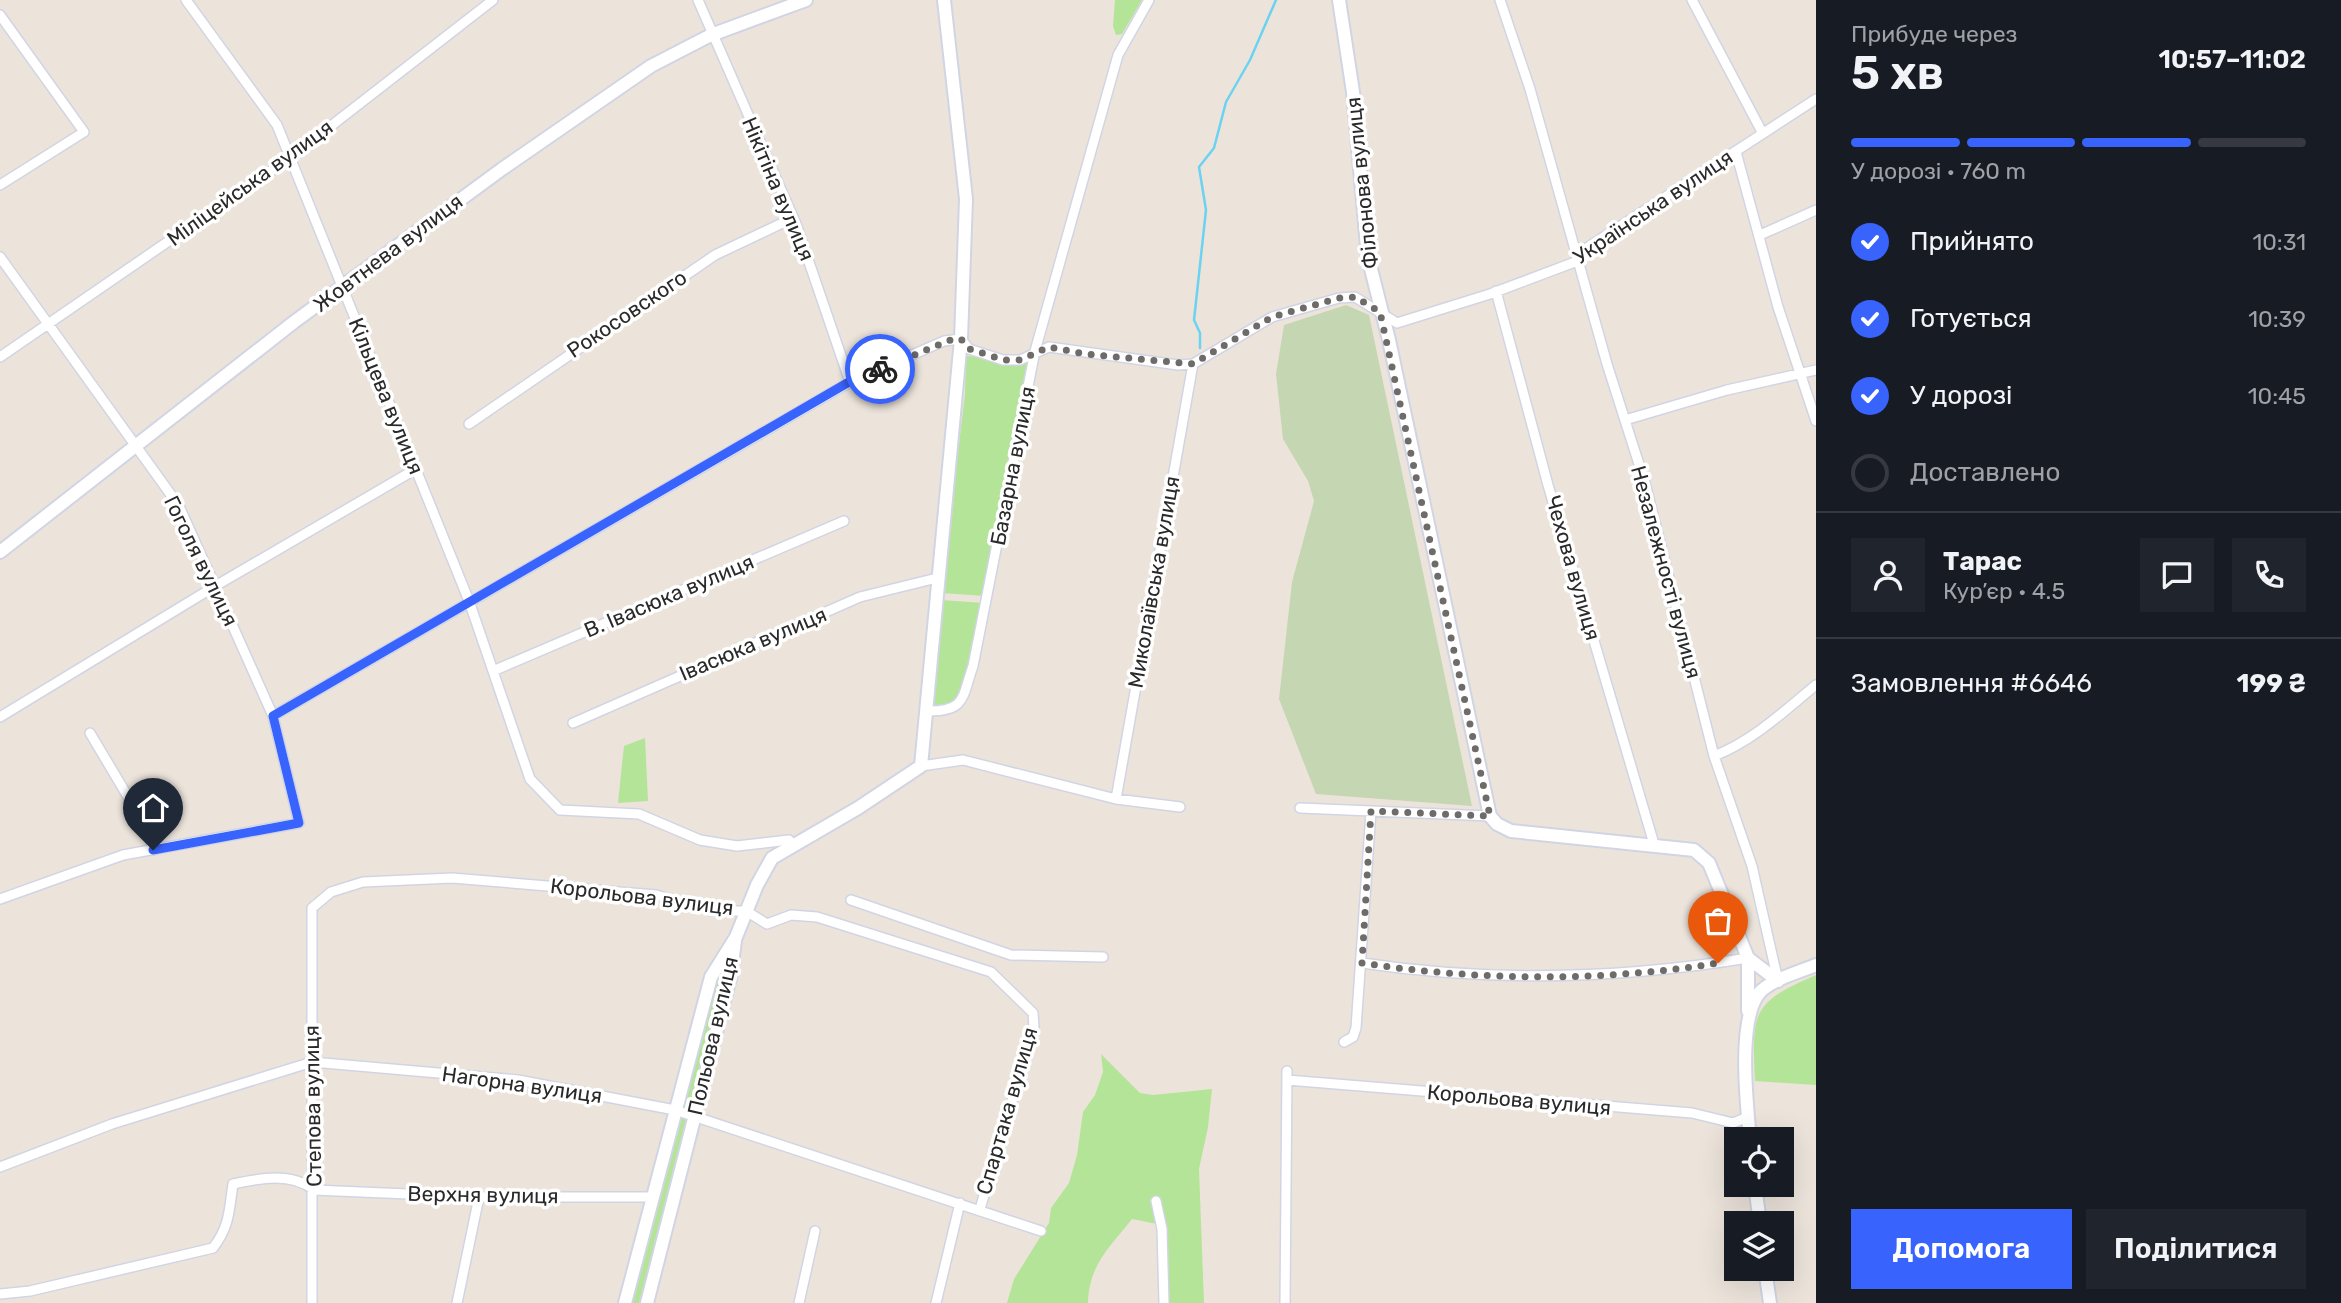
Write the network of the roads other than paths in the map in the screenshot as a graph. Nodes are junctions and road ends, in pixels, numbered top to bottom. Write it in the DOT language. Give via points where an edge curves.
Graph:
graph roads {
  1 [pos="186,0"];
  2 [pos="493,0"];
  3 [pos="698,0"];
  4 [pos="806,0"];
  5 [pos="944,0"];
  6 [pos="1149,0"];
  7 [pos="1339,0"];
  8 [pos="1500,0"];
  9 [pos="1692,0"];
  10 [pos="0,15"];
  11 [pos="711,35"];
  12 [pos="1816,99"];
  13 [pos="1762,132"];
  14 [pos="1735,152"];
  15 [pos="291,157"];
  16 [pos="0,186"];
  17 [pos="1816,210"];
  18 [pos="793,218"];
  19 [pos="1760,235"];
  20 [pos="1578,253"];
  21 [pos="0,257"];
  22 [pos="342,289"];
  23 [pos="1496,291"];
  24 [pos="1380,312"];
  25 [pos="50,324"];
  26 [pos="961,339"];
  27 [pos="1035,351"];
  28 [pos="0,357"];
  29 [pos="1193,364"];
  30 [pos="1816,370"];
  31 [pos="1800,375"];
  32 [pos="849,382"];
  33 [pos="1625,420"];
  34 [pos="1816,421"];
  35 [pos="469,424"];
  36 [pos="135,447"];
  37 [pos="416,469"];
  38 [pos="844,521"];
  39 [pos="0,552"];
  40 [pos="937,578"];
  41 [pos="217,585"];
  42 [pos="469,601"];
  43 [pos="493,671"];
  44 [pos="1816,685"];
  45 [pos="929,711"];
  46 [pos="273,716"];
  47 [pos="0,717"];
  48 [pos="573,723"];
  49 [pos="90,733"];
  50 [pos="1714,756"];
  51 [pos="922,765"];
  52 [pos="1116,799"];
  53 [pos="1180,807"];
  54 [pos="1300,808"];
  55 [pos="1371,811"];
  56 [pos="1490,816"];
  57 [pos="1654,844"];
  58 [pos="793,845"];
  59 [pos="153,850"];
  60 [pos="0,899"];
  61 [pos="850,900"];
  62 [pos="312,908"];
  63 [pos="746,911"];
  64 [pos="736,937"];
  65 [pos="1103,957"];
  66 [pos="1748,958"];
  67 [pos="1362,963"];
  68 [pos="1816,965"];
  69 [pos="1778,981"];
  70 [pos="1033,1013"];
  71 [pos="1748,1016"];
  72 [pos="1344,1042"];
  73 [pos="312,1062"];
  74 [pos="676,1110"];
  75 [pos="694,1116"];
  76 [pos="1748,1117"];
  77 [pos="1749,1127"];
  78 [pos="0,1167"];
  79 [pos="314,1190"];
  80 [pos="480,1196"];
  81 [pos="653,1197"];
  82 [pos="1156,1201"];
  83 [pos="960,1203"];
  84 [pos="980,1209"];
  85 [pos="815,1231"];
  86 [pos="1041,1231"];
  87 [pos="1767,1281"];
  88 [pos="0,1294"];
  89 [pos="312,1303"];
  90 [pos="457,1303"];
  91 [pos="625,1303"];
  92 [pos="647,1303"];
  93 [pos="799,1303"];
  94 [pos="936,1303"];
  95 [pos="1164,1303"];
  96 [pos="1285,1303"];
  97 [pos="1770,1303"];
  1 -- 15 [label="street, Кільцева вулиця" via="277,125"];
  2 -- 15 [label="street, Міліцейська вулиця"];
  3 -- 11 [label="street, Нікітіна вулиця"];
  4 -- 11 [label="main road, Жовтнева вулиця"];
  5 -- 26 [label="main road" via="967,199"];
  6 -- 27 [label="street, Базарна вулиця" via="1118,55"];
  7 -- 24 [label="main road, Філонова вулиця" via="1353,92 1367,257"];
  8 -- 20 [label="street, Незалежності вулиця"];
  9 -- 13 [label="street"];
  10 -- 16 [label="street" via="84,132"];
  11 -- 18 [label="street, Нікітіна вулиця"];
  11 -- 22 [label="main road, Жовтнева вулиця" via="651,66 502,169"];
  12 -- 13 [label="street, Українська вулиця"];
  13 -- 14 [label="street, Українська вулиця"];
  14 -- 19 [label="street"];
  14 -- 20 [label="street, Українська вулиця"];
  15 -- 22 [label="street, Кільцева вулиця"];
  15 -- 25 [label="street, Міліцейська вулиця"];
  17 -- 19 [label="street"];
  18 -- 32 [label="street, Нікітіна вулиця"];
  18 -- 35 [label="street, Рокосовского" via="715,255"];
  19 -- 31 [label="street"];
  20 -- 23 [label="street, Українська вулиця" via="1575,262"];
  20 -- 33 [label="street, Незалежності вулиця"];
  21 -- 25 [label="street, Гоголя вулиця"];
  22 -- 36 [label="main road, Жовтнева вулиця"];
  22 -- 37 [label="street, Кільцева вулиця"];
  23 -- 24 [label="street, Українська вулиця" via="1397,323"];
  23 -- 57 [label="street, Чехова вулиця"];
  24 -- 29 [label="street, Українська вулиця" via="1355,297 1339,298 1272,317"];
  24 -- 56 [label="main road, Філонова вулиця"];
  25 -- 28 [label="street, Міліцейська вулиця"];
  25 -- 36 [label="street, Гоголя вулиця"];
  26 -- 27 [label="street" via="970,349 1003,360 1020,360"];
  26 -- 32 [label="street" via="944,341"];
  26 -- 40 [label="main road"];
  27 -- 29 [label="street" via="1049,347"];
  27 -- 45 [label="street, Базарна вулиця" via="973,666 958,706 951,711"];
  29 -- 52 [label="street, Миколаївська вулиця"];
  30 -- 31 [label="street"];
  31 -- 33 [label="street" via="1727,390"];
  31 -- 34 [label="street"];
  32 -- 42 [label="street"];
  33 -- 50 [label="street, Незалежності вулиця"];
  36 -- 39 [label="main road, Жовтнева вулиця"];
  36 -- 41 [label="street, Гоголя вулиця" via="179,506"];
  37 -- 41 [label="street"];
  37 -- 42 [label="street, Кільцева вулиця"];
  38 -- 43 [label="street, В. Івасюка вулиця"];
  40 -- 45 [label="main road"];
  40 -- 48 [label="street, Івасюка вулиця" via="860,597"];
  41 -- 46 [label="street, Гоголя вулиця"];
  41 -- 47 [label="street"];
  42 -- 43 [label="street, Кільцева вулиця"];
  42 -- 46 [label="street"];
  43 -- 58 [label="street, Кільцева вулиця" via="529,775 559,810 639,814 700,840 737,846 779,840"];
  44 -- 50 [label="street" via="1765,727"];
  45 -- 51 [label="main road"];
  46 -- 59 [label="street, Гоголя вулиця" via="299,823"];
  49 -- 59 [label="street" via="144,822"];
  50 -- 69 [label="street, Незалежності вулиця" via="1752,866"];
  51 -- 52 [label="street" via="963,760"];
  51 -- 58 [label="main road"];
  52 -- 53 [label="street"];
  54 -- 55 [label="street"];
  55 -- 56 [label="street"];
  55 -- 67 [label="street"];
  56 -- 57 [label="main road" via="1511,831"];
  57 -- 66 [label="main road" via="1695,850 1709,863"];
  58 -- 63 [label="main road" via="772,858"];
  59 -- 60 [label="street" via="123,855"];
  61 -- 65 [label="street" via="1011,955"];
  62 -- 63 [label="street, Корольова вулиця" via="331,892 363,883 452,878 612,890 656,895 713,911"];
  62 -- 73 [label="street, Степова вулиця"];
  63 -- 64 [label="main road"];
  63 -- 70 [label="street, Корольова вулиця" via="767,924 791,915 817,917 991,972"];
  64 -- 74 [label="main road, Польова вулиця" via="711,977"];
  64 -- 75 [label="main road, Польова вулиця" via="730,978"];
  66 -- 67 [label="street" via="1688,968 1505,976 1428,973"];
  66 -- 69 [label="main road"];
  66 -- 71 [label="main road"];
  67 -- 72 [label="street" via="1356,1028 1353,1037"];
  68 -- 69 [label="main road"];
  69 -- 71 [label="main road" via="1756,996"];
  70 -- 84 [label="street, Спартака вулиця" via="1034,1027"];
  71 -- 76 [label="main road"];
  73 -- 74 [label="street, Нагорна вулиця" via="518,1080"];
  73 -- 78 [label="street, Нагорна вулиця" via="112,1125"];
  73 -- 79 [label="street, Степова вулиця"];
  74 -- 75 [label="street, Нагорна вулиця"];
  74 -- 81 [label="main road, Польова вулиця"];
  75 -- 83 [label="street, Нагорна вулиця"];
  75 -- 92 [label="main road, Польова вулиця"];
  76 -- 77 [label="main road"];
  76 -- 96 [label="street, Корольова вулиця" via="1733,1123 1692,1113 1287,1076"];
  79 -- 80 [label="street, Верхня вулиця"];
  79 -- 88 [label="street, Верхня вулиця" via="301,1180 284,1178 233,1184 230,1217 213,1248"];
  79 -- 89 [label="street, Степова вулиця"];
  80 -- 81 [label="street, Верхня вулиця"];
  80 -- 90 [label="street"];
  81 -- 91 [label="main road, Польова вулиця"];
  82 -- 95 [label="street" via="1162,1229"];
  83 -- 84 [label="street, Нагорна вулиця"];
  83 -- 94 [label="street, Спартака вулиця"];
  84 -- 86 [label="street, Нагорна вулиця"];
  85 -- 93 [label="street"];
  87 -- 97 [label="main road"];
}
